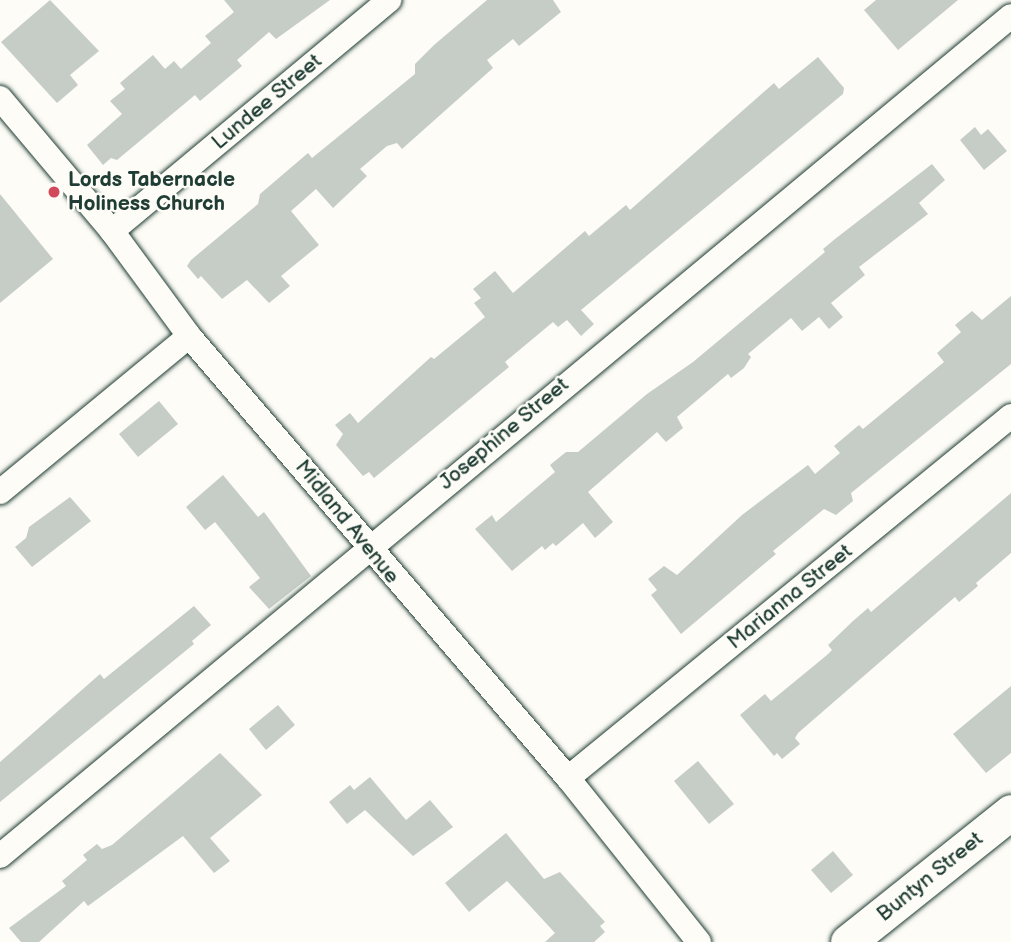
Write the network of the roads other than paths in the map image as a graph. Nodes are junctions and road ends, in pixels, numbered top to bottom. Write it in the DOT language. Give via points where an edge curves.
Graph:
graph roads {
  1 [pos="388,0"];
  2 [pos="1011,16"];
  3 [pos="0,98"];
  4 [pos="112,231"];
  5 [pos="189,336"];
  6 [pos="1011,416"];
  7 [pos="0,492"];
  8 [pos="366,548"];
  9 [pos="568,778"];
  10 [pos="1011,811"];
  11 [pos="0,856"];
  12 [pos="699,942"];
  13 [pos="848,942"];
  1 -- 4 [label="street, Lundee Street"];
  2 -- 8 [label="street, Josephine Street"];
  3 -- 4 [label="street, Midland Avenue"];
  4 -- 5 [label="street, Midland Avenue"];
  5 -- 7 [label="street"];
  5 -- 8 [label="street, Midland Avenue"];
  6 -- 9 [label="street, Marianna Street"];
  8 -- 9 [label="street, Midland Avenue"];
  8 -- 11 [label="street, Josephine Street"];
  9 -- 12 [label="street, Midland Avenue"];
  10 -- 13 [label="street, Buntyn Street"];
}
